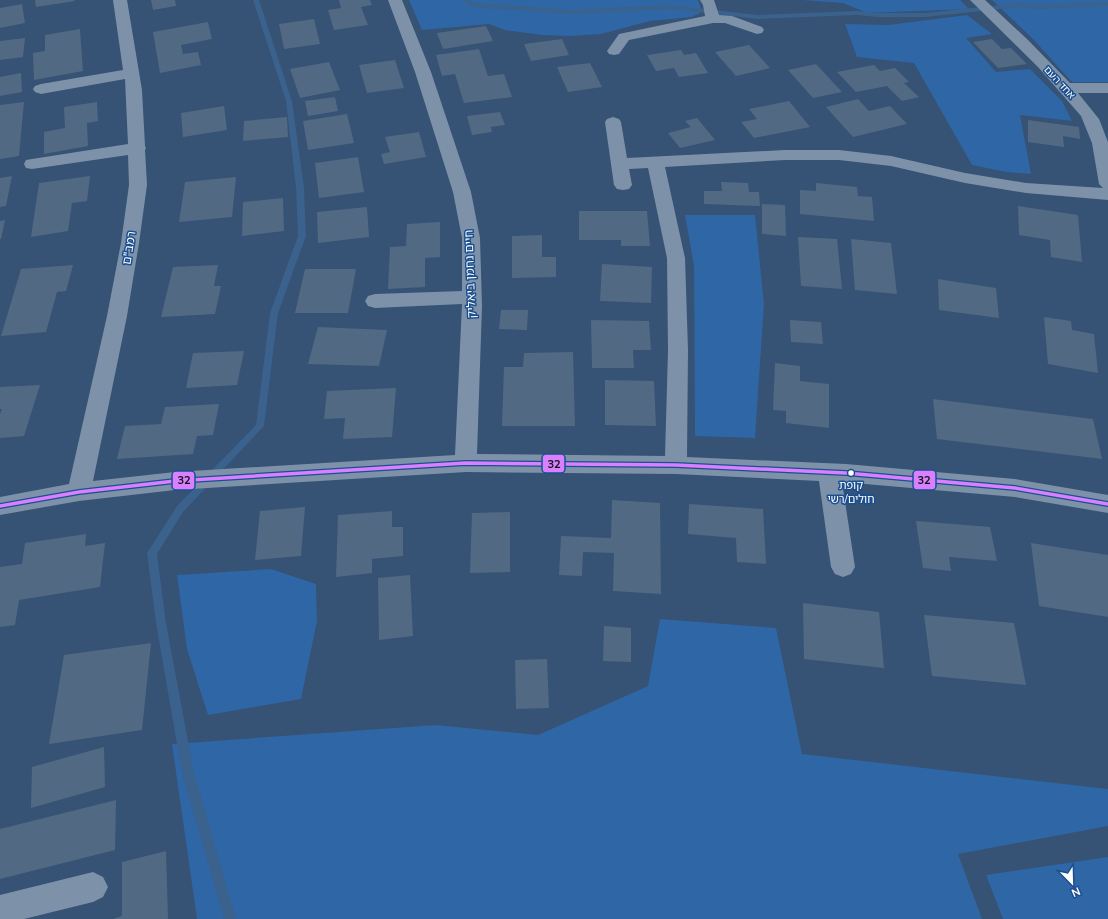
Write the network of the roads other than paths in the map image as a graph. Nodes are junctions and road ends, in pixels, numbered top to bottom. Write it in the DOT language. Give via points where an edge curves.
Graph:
graph roads {
  1 [pos="120,0"];
  2 [pos="395,0"];
  3 [pos="707,0"];
  4 [pos="977,0"];
  5 [pos="713,19"];
  6 [pos="758,30"];
  7 [pos="614,51"];
  8 [pos="132,73"];
  9 [pos="1065,88"];
  10 [pos="1108,88"];
  11 [pos="41,89"];
  12 [pos="613,122"];
  13 [pos="1102,136"];
  14 [pos="138,148"];
  15 [pos="655,162"];
  16 [pos="32,164"];
  17 [pos="620,164"];
  18 [pos="1108,184"];
  19 [pos="623,185"];
  20 [pos="1108,194"];
  21 [pos="472,297"];
  22 [pos="375,301"];
  23 [pos="466,463"];
  24 [pos="676,465"];
  25 [pos="829,472"];
  26 [pos="79,492"];
  27 [pos="1108,504"];
  28 [pos="0,506"];
  29 [pos="843,567"];
  30 [pos="93,887"];
  31 [pos="0,910"];
  1 -- 8 [label="street, רמב\"ם"];
  2 -- 21 [label="street, חיים נחמן ביאליק" via="423,72 462,192 471,238"];
  3 -- 5 [label="street"];
  4 -- 9 [label="street, אחד העם" via="1003,23"];
  5 -- 6 [label="street" via="726,19"];
  5 -- 7 [label="street" via="624,37"];
  8 -- 11 [label="street"];
  8 -- 14 [label="street, רמב\"ם"];
  9 -- 10 [label="street"];
  9 -- 13 [label="street, אחד העם" via="1079,102"];
  12 -- 17 [label="street"];
  13 -- 18 [label="street, אחד העם"];
  14 -- 16 [label="street"];
  14 -- 26 [label="street, רמב\"ם" via="138,185 130,242 117,316"];
  15 -- 17 [label="street"];
  15 -- 20 [label="street" via="785,155 839,155 891,161 965,178 1026,188"];
  15 -- 24 [label="street" via="676,258"];
  17 -- 19 [label="street"];
  21 -- 22 [label="street"];
  21 -- 23 [label="street, חיים נחמן ביאליק"];
  23 -- 24 [label="street"];
  23 -- 26 [label="street" via="175,481"];
  24 -- 25 [label="street"];
  25 -- 27 [label="street" via="1015,488"];
  25 -- 29 [label="street"];
  26 -- 28 [label="street"];
  30 -- 31 [label="street"];
}
